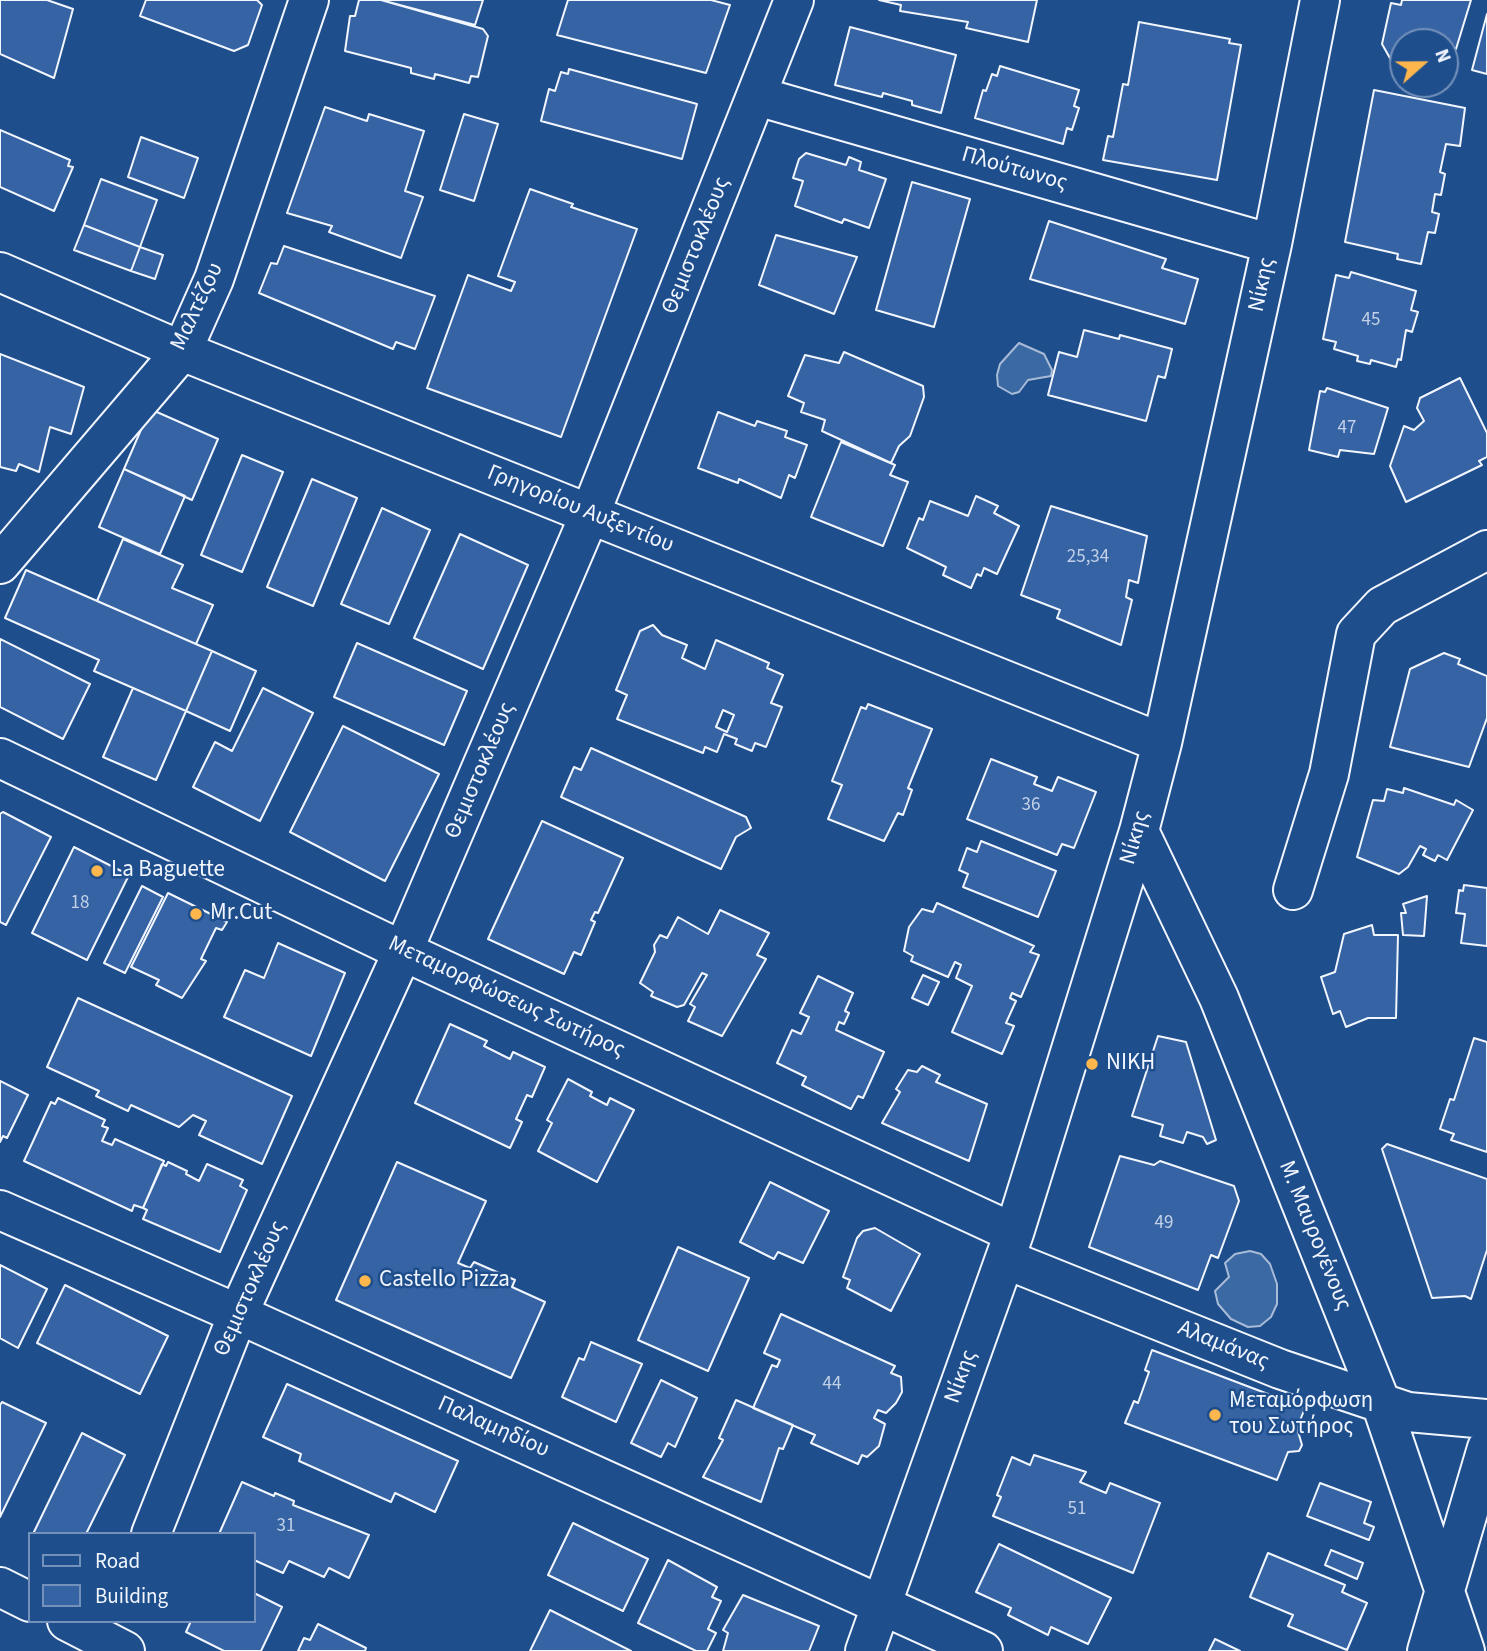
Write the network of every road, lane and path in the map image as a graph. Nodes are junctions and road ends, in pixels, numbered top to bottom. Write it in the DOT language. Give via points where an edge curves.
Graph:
graph roads {
  1 [pos="309,0"];
  2 [pos="794,0"];
  3 [pos="1320,0"];
  4 [pos="757,96"];
  5 [pos="1272,244"];
  6 [pos="0,272"];
  7 [pos="182,351"];
  8 [pos="590,514"];
  9 [pos="1487,550"];
  10 [pos="0,564"];
  11 [pos="1162,743"];
  12 [pos="0,758"];
  13 [pos="1139,831"];
  14 [pos="1293,890"];
  15 [pos="404,951"];
  16 [pos="0,1210"];
  17 [pos="1010,1246"];
  18 [pos="239,1314"];
  19 [pos="1381,1403"];
  20 [pos="1487,1419"];
  21 [pos="1487,1448"];
  22 [pos="151,1532"];
  23 [pos="0,1587"];
  24 [pos="1446,1589"];
  25 [pos="28,1601"];
  26 [pos="881,1603"];
  27 [pos="72,1623"];
  28 [pos="113,1641"];
  29 [pos="865,1651"];
  30 [pos="983,1651"];
  31 [pos="1427,1651"];
  32 [pos="1465,1651"];
  1 -- 7 [label="street, Μαλτέζου" via="214,279"];
  2 -- 4 [label="street, Θεμιστοκλέους"];
  3 -- 5 [label="street, Νίκης"];
  4 -- 5 [label="street, Πλούτωνος"];
  4 -- 8 [label="street, Θεμιστοκλέους"];
  5 -- 11 [label="street, Νίκης"];
  6 -- 7 [label="street, Γρηγορίου Αυξεντίου"];
  7 -- 8 [label="street, Γρηγορίου Αυξεντίου"];
  7 -- 10 [label="street, Μαλτέζου"];
  8 -- 11 [label="street, Γρηγορίου Αυξεντίου"];
  8 -- 15 [label="street, Θεμιστοκλέους"];
  9 -- 14 [label="street" via="1382,606 1356,634 1329,774"];
  11 -- 13 [label="street, Νίκης"];
  12 -- 15 [label="street, Μεταμορφώσεως Σωτήρος"];
  13 -- 17 [label="street, Νίκης"];
  13 -- 19 [label="street, Μ. Μαυρογένους" via="1219,998"];
  15 -- 17 [label="street, Μεταμορφώσεως Σωτήρος"];
  15 -- 18 [label="street, Θεμιστοκλέους"];
  16 -- 18 [label="street, Παλαμηδίου"];
  17 -- 19 [label="street, Αλαμάνας" via="1280,1369"];
  17 -- 26 [label="street, Νίκης"];
  18 -- 22 [label="street, Θεμιστοκλέους"];
  18 -- 26 [label="street, Παλαμηδίου"];
  19 -- 20 [label="street, Αλαμάνας" via="1408,1412"];
  19 -- 24 [label="street, Μ. Μαυρογένους"];
  21 -- 24 [label="street"];
  23 -- 25 [label="street"];
  24 -- 31 [label="street"];
  24 -- 32 [label="street, Μ. Μαυρογένους"];
  26 -- 29 [label="street, Νίκης"];
  26 -- 30 [label="street, Παλαμηδίου"];
  27 -- 28 [label="street"];
}
